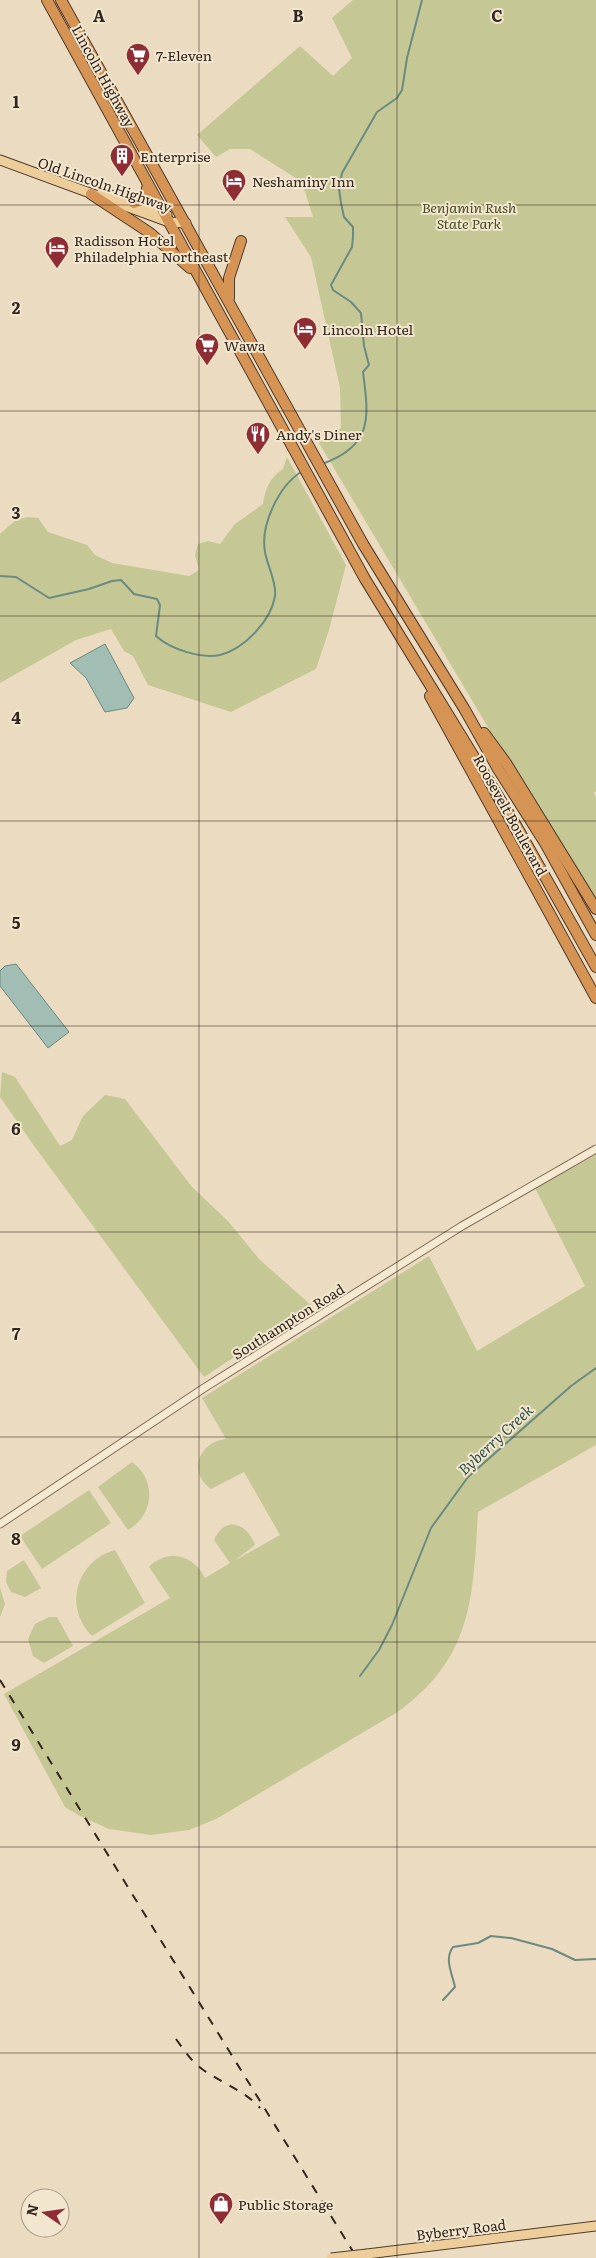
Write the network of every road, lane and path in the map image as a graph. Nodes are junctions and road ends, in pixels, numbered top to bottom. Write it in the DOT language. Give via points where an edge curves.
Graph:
graph roads {
  1 [pos="47,0"];
  2 [pos="61,0"];
  3 [pos="0,160"];
  4 [pos="16,165"];
  5 [pos="148,184"];
  6 [pos="91,194"];
  7 [pos="134,203"];
  8 [pos="167,218"];
  9 [pos="186,222"];
  10 [pos="241,241"];
  11 [pos="197,276"];
  12 [pos="231,303"];
  13 [pos="324,475"];
  14 [pos="311,481"];
  15 [pos="404,644"];
  16 [pos="465,710"];
  17 [pos="596,909"];
  18 [pos="596,936"];
  19 [pos="596,967"];
  20 [pos="596,998"];
  21 [pos="596,1149"];
  22 [pos="0,1524"];
  23 [pos="596,2226"];
  24 [pos="331,2258"];
  1 -- 5 [label="highway, Lincoln Highway"];
  2 -- 9 [label="highway, Lincoln Highway"];
  3 -- 4 [label="main road, Old Lincoln Highway"];
  4 -- 6 [label="main road, Old Lincoln Highway"];
  4 -- 7 [label="main road, Old Lincoln Highway"];
  5 -- 7 [label="highway" via="145,198"];
  5 -- 8 [label="highway, Lincoln Highway"];
  6 -- 8 [label="main road, Old Lincoln Highway"];
  6 -- 11 [label="highway" via="162,242"];
  7 -- 8 [label="main road, Old Lincoln Highway"];
  8 -- 9 [label="main road, Old Lincoln Highway"];
  8 -- 11 [label="highway, Lincoln Highway"];
  9 -- 12 [label="highway, Lincoln Highway"];
  10 -- 12 [label="highway" via="229,278"];
  11 -- 14 [label="highway, Lincoln Highway"];
  12 -- 13 [label="highway, Lincoln Highway"];
  13 -- 16 [label="highway, Roosevelt Boulevard"];
  14 -- 15 [label="highway, Roosevelt Boulevard"];
  15 -- 19 [label="highway, Roosevelt Boulevard" via="527,844"];
  15 -- 20 [label="highway, Roosevelt Boulevard" via="434,705"];
  16 -- 17 [label="highway, Roosevelt Boulevard" via="506,763"];
  16 -- 18 [label="highway, Roosevelt Boulevard"];
  21 -- 22 [label="street, Southampton Road" via="462,1226 204,1388"];
  23 -- 24 [label="main road, Byberry Road, bridge"];
}
